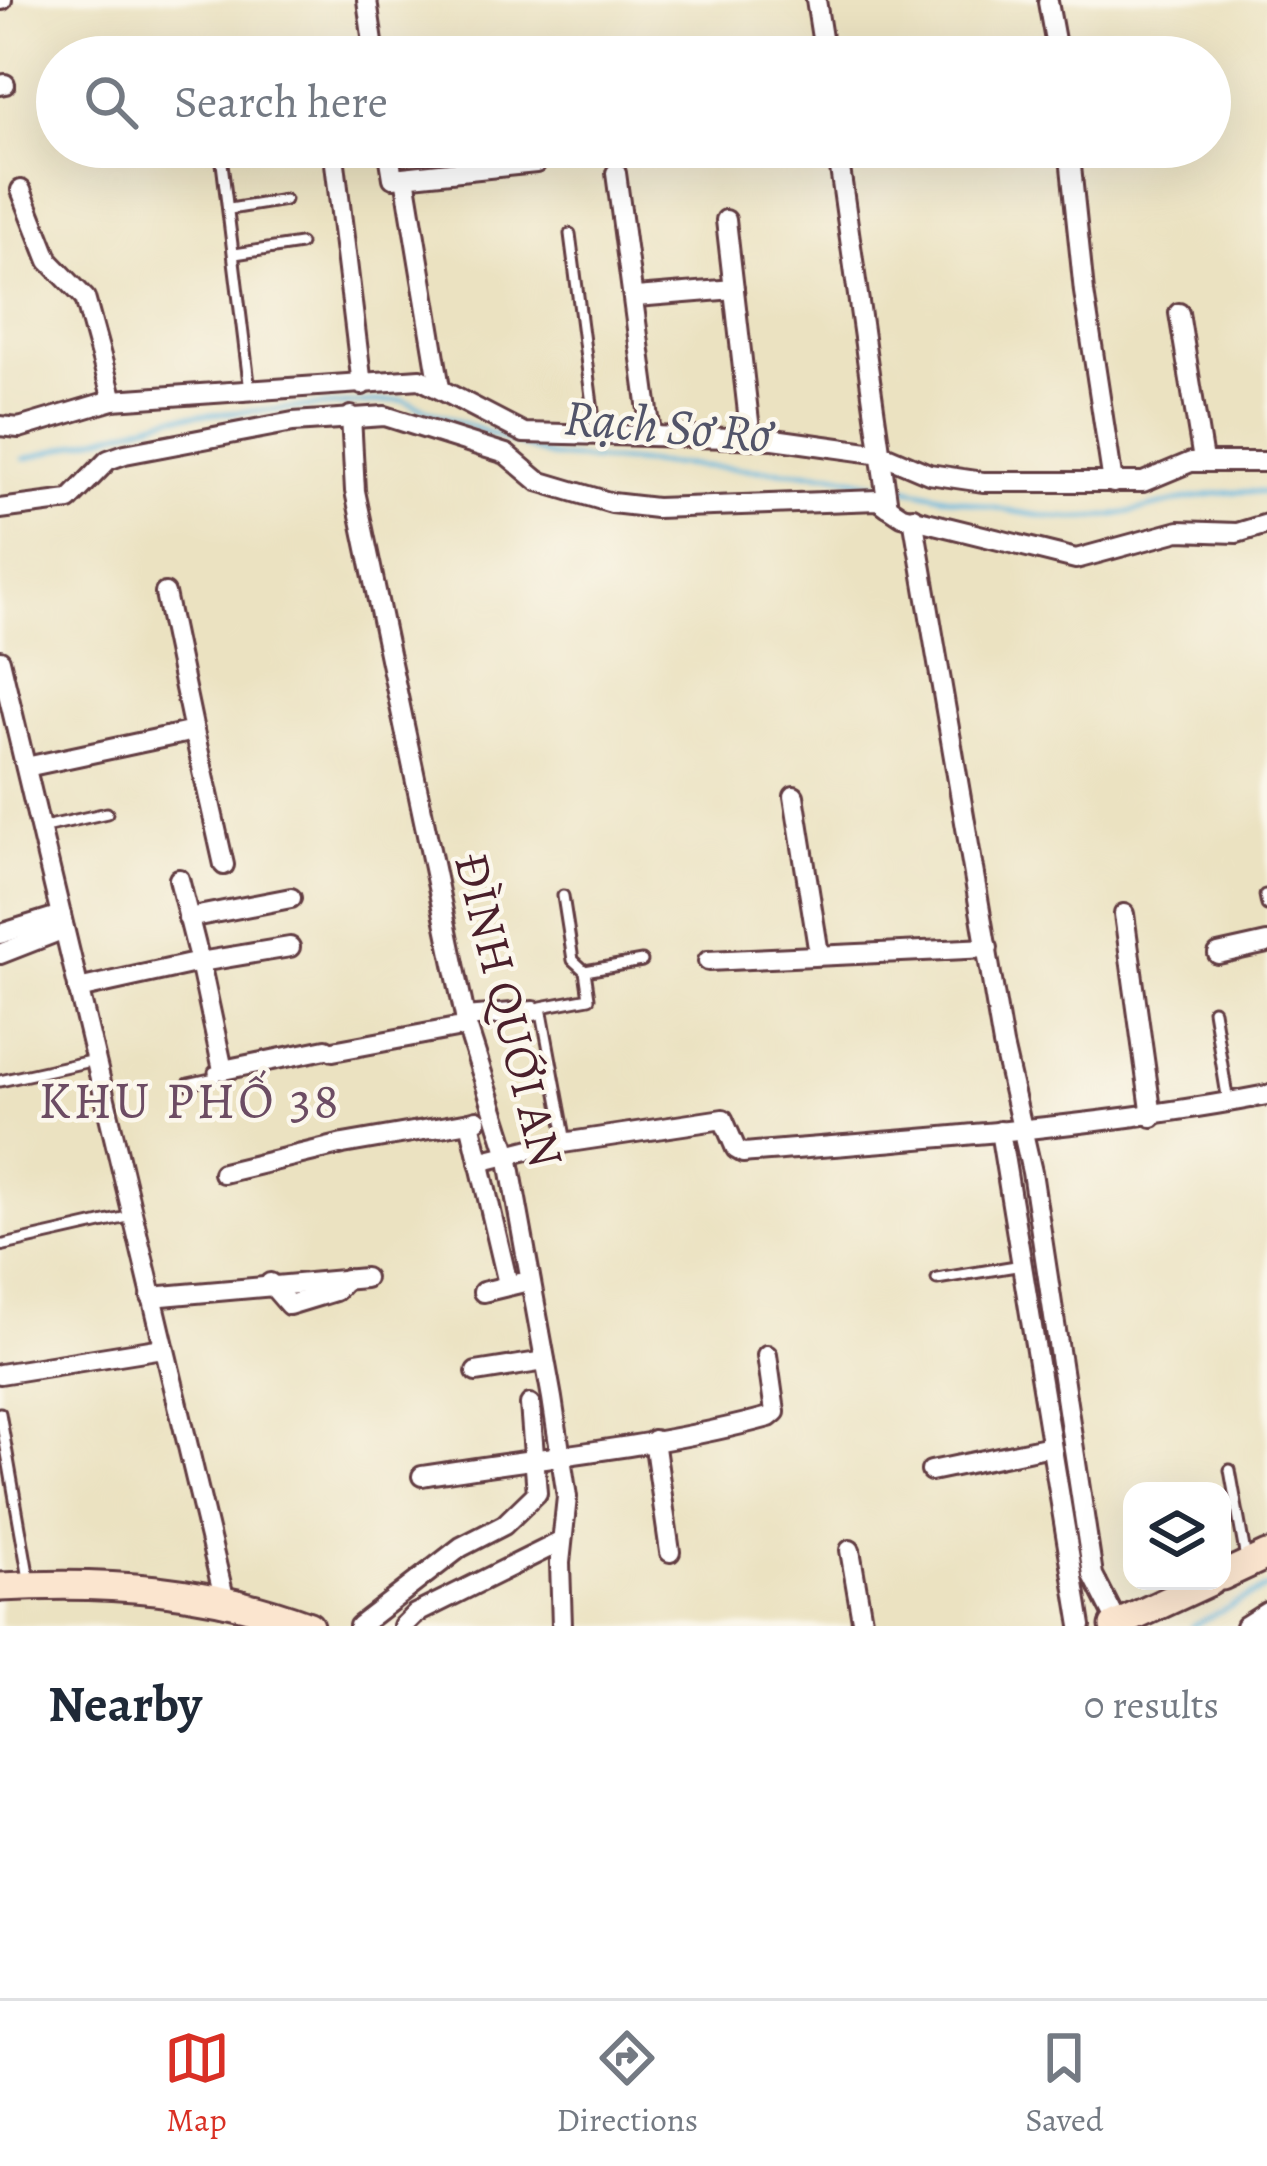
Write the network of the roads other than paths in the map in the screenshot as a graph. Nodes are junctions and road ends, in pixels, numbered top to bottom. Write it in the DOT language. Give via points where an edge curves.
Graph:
graph roads {
  1 [pos="367,0"];
  2 [pos="817,0"];
  3 [pos="1048,2"];
  4 [pos="372,36"];
  5 [pos="821,36"];
  6 [pos="1054,36"];
  7 [pos="223,168"];
  8 [pos="336,168"];
  9 [pos="391,168"];
  10 [pos="496,168"];
  11 [pos="840,168"];
  12 [pos="1072,168"];
  13 [pos="616,173"];
  14 [pos="405,177"];
  15 [pos="21,190"];
  16 [pos="285,200"];
  17 [pos="230,209"];
  18 [pos="726,220"];
  19 [pos="570,234"];
  20 [pos="300,244"];
  21 [pos="235,254"];
  22 [pos="734,289"];
  23 [pos="635,297"];
  24 [pos="1179,313"];
  25 [pos="362,386"];
  26 [pos="440,388"];
  27 [pos="250,391"];
  28 [pos="113,400"];
  29 [pos="351,416"];
  30 [pos="0,426"];
  31 [pos="651,434"];
  32 [pos="596,435"];
  33 [pos="751,439"];
  34 [pos="884,459"];
  35 [pos="1203,460"];
  36 [pos="1267,462"];
  37 [pos="1113,483"];
  38 [pos="888,502"];
  39 [pos="0,509"];
  40 [pos="913,517"];
  41 [pos="1267,524"];
  42 [pos="165,593"];
  43 [pos="1,669"];
  44 [pos="194,731"];
  45 [pos="26,767"];
  46 [pos="794,796"];
  47 [pos="106,813"];
  48 [pos="40,828"];
  49 [pos="224,865"];
  50 [pos="178,879"];
  51 [pos="563,896"];
  52 [pos="291,898"];
  53 [pos="1124,914"];
  54 [pos="188,918"];
  55 [pos="62,922"];
  56 [pos="0,934"];
  57 [pos="1267,944"];
  58 [pos="290,947"];
  59 [pos="988,948"];
  60 [pos="0,954"];
  61 [pos="819,954"];
  62 [pos="1218,954"];
  63 [pos="708,961"];
  64 [pos="200,962"];
  65 [pos="642,962"];
  66 [pos="585,971"];
  67 [pos="78,989"];
  68 [pos="1213,1010"];
  69 [pos="534,1011"];
  70 [pos="466,1022"];
  71 [pos="95,1060"];
  72 [pos="223,1070"];
  73 [pos="0,1081"];
  74 [pos="188,1084"];
  75 [pos="1266,1100"];
  76 [pos="1228,1102"];
  77 [pos="494,1117"];
  78 [pos="1152,1117"];
  79 [pos="470,1122"];
  80 [pos="1000,1131"];
  81 [pos="1023,1132"];
  82 [pos="566,1142"];
  83 [pos="508,1155"];
  84 [pos="479,1162"];
  85 [pos="224,1173"];
  86 [pos="132,1216"];
  87 [pos="0,1246"];
  88 [pos="1022,1265"];
  89 [pos="356,1278"];
  90 [pos="937,1280"];
  91 [pos="530,1281"];
  92 [pos="508,1284"];
  93 [pos="483,1292"];
  94 [pos="151,1297"];
  95 [pos="163,1348"];
  96 [pos="767,1355"];
  97 [pos="545,1361"];
  98 [pos="476,1372"];
  99 [pos="0,1374"];
  100 [pos="530,1404"];
  101 [pos="0,1413"];
  102 [pos="654,1440"];
  103 [pos="1051,1446"];
  104 [pos="560,1453"];
  105 [pos="534,1458"];
  106 [pos="932,1471"];
  107 [pos="1230,1471"];
  108 [pos="422,1476"];
  109 [pos="562,1541"];
  110 [pos="850,1550"];
  111 [pos="670,1552"];
  112 [pos="1245,1565"];
  113 [pos="30,1585"];
  114 [pos="0,1587"];
  115 [pos="1192,1590"];
  116 [pos="225,1600"];
  117 [pos="1267,1612"];
  118 [pos="1117,1625"];
  119 [pos="309,1626"];
  120 [pos="359,1626"];
  121 [pos="403,1626"];
  122 [pos="562,1626"];
  123 [pos="863,1626"];
  124 [pos="1081,1626"];
  125 [pos="1245,1626"];
  1 -- 4 [label="street"];
  2 -- 5 [label="street"];
  3 -- 6 [label="street"];
  7 -- 17 [label="lane"];
  8 -- 25 [label="street"];
  9 -- 14 [label="street" via="393,178"];
  10 -- 14 [label="street"];
  11 -- 34 [label="street"];
  12 -- 37 [label="street"];
  13 -- 23 [label="street"];
  14 -- 26 [label="street"];
  15 -- 28 [label="street" via="50,261 85,298"];
  16 -- 17 [label="lane"];
  17 -- 21 [label="lane"];
  18 -- 22 [label="street"];
  19 -- 32 [label="lane"];
  20 -- 21 [label="lane"];
  21 -- 27 [label="lane"];
  22 -- 23 [label="street"];
  22 -- 33 [label="street"];
  23 -- 31 [label="street"];
  24 -- 35 [label="street"];
  25 -- 26 [label="street" via="420,380"];
  25 -- 27 [label="street"];
  26 -- 32 [label="street" via="524,433"];
  27 -- 28 [label="street"];
  28 -- 30 [label="street" via="20,428"];
  29 -- 38 [label="street" via="385,416 506,454 538,481 612,503"];
  29 -- 39 [label="street" via="125,454 107,460 69,500"];
  29 -- 70 [label="street, ĐÌNH QUỚI AN" via="355,491"];
  31 -- 32 [label="street"];
  31 -- 33 [label="street"];
  33 -- 34 [label="street"];
  34 -- 37 [label="street" via="983,482"];
  34 -- 38 [label="street"];
  35 -- 36 [label="street"];
  35 -- 37 [label="street" via="1143,482"];
  38 -- 40 [label="street"];
  40 -- 41 [label="street" via="1076,559 1179,531 1237,533"];
  40 -- 59 [label="street"];
  42 -- 44 [label="street"];
  43 -- 45 [label="street"];
  44 -- 45 [label="street"];
  44 -- 49 [label="street"];
  45 -- 48 [label="street"];
  46 -- 61 [label="street"];
  47 -- 48 [label="lane"];
  48 -- 55 [label="street"];
  50 -- 54 [label="street"];
  51 -- 66 [label="lane" via="573,960"];
  52 -- 54 [label="street"];
  53 -- 78 [label="street"];
  54 -- 64 [label="street"];
  55 -- 56 [label="street"];
  55 -- 60 [label="street"];
  55 -- 67 [label="street"];
  57 -- 62 [label="street"];
  58 -- 64 [label="street"];
  59 -- 61 [label="street"];
  59 -- 81 [label="street"];
  61 -- 63 [label="street"];
  64 -- 67 [label="street"];
  64 -- 72 [label="street"];
  65 -- 66 [label="lane"];
  66 -- 82 [label="lane" via="589,998 541,1008"];
  67 -- 71 [label="street"];
  68 -- 76 [label="lane"];
  69 -- 70 [label="street"];
  70 -- 72 [label="street"];
  70 -- 77 [label="street, ĐÌNH QUỚI AN"];
  71 -- 73 [label="lane"];
  71 -- 86 [label="street"];
  72 -- 74 [label="lane"];
  75 -- 76 [label="street"];
  76 -- 78 [label="street"];
  77 -- 79 [label="street"];
  77 -- 83 [label="street, ĐÌNH QUỚI AN"];
  78 -- 81 [label="street"];
  79 -- 84 [label="street"];
  79 -- 85 [label="street"];
  80 -- 81 [label="street"];
  80 -- 82 [label="street" via="743,1153 723,1119"];
  80 -- 88 [label="street"];
  81 -- 118 [label="street" via="1093,1575"];
  82 -- 83 [label="street"];
  83 -- 84 [label="street"];
  83 -- 91 [label="street, ĐÌNH QUỚI AN"];
  84 -- 92 [label="street"];
  86 -- 87 [label="lane"];
  86 -- 94 [label="street"];
  88 -- 90 [label="lane"];
  88 -- 103 [label="street"];
  89 -- 94 [label="street" via="289,1305 270,1282"];
  91 -- 92 [label="street"];
  91 -- 97 [label="street, ĐÌNH QUỚI AN"];
  92 -- 93 [label="street"];
  94 -- 95 [label="street"];
  95 -- 99 [label="street"];
  95 -- 116 [label="street"];
  96 -- 102 [label="street" via="772,1415"];
  97 -- 98 [label="street"];
  97 -- 104 [label="street, ĐÌNH QUỚI AN"];
  100 -- 105 [label="street"];
  101 -- 113 [label="lane"];
  102 -- 104 [label="street"];
  102 -- 111 [label="street"];
  103 -- 106 [label="street"];
  103 -- 124 [label="street"];
  104 -- 105 [label="street"];
  104 -- 109 [label="street, ĐÌNH QUỚI AN"];
  105 -- 108 [label="street"];
  105 -- 120 [label="street" via="537,1493 505,1525 461,1547"];
  107 -- 112 [label="lane"];
  109 -- 121 [label="street"];
  109 -- 122 [label="street, ĐÌNH QUỚI AN"];
  110 -- 123 [label="street"];
  113 -- 114 [label="street"];
  113 -- 116 [label="street" via="96,1582"];
  115 -- 118 [label="street"];
  116 -- 119 [label="street"];
  117 -- 125 [label="street"];
}
